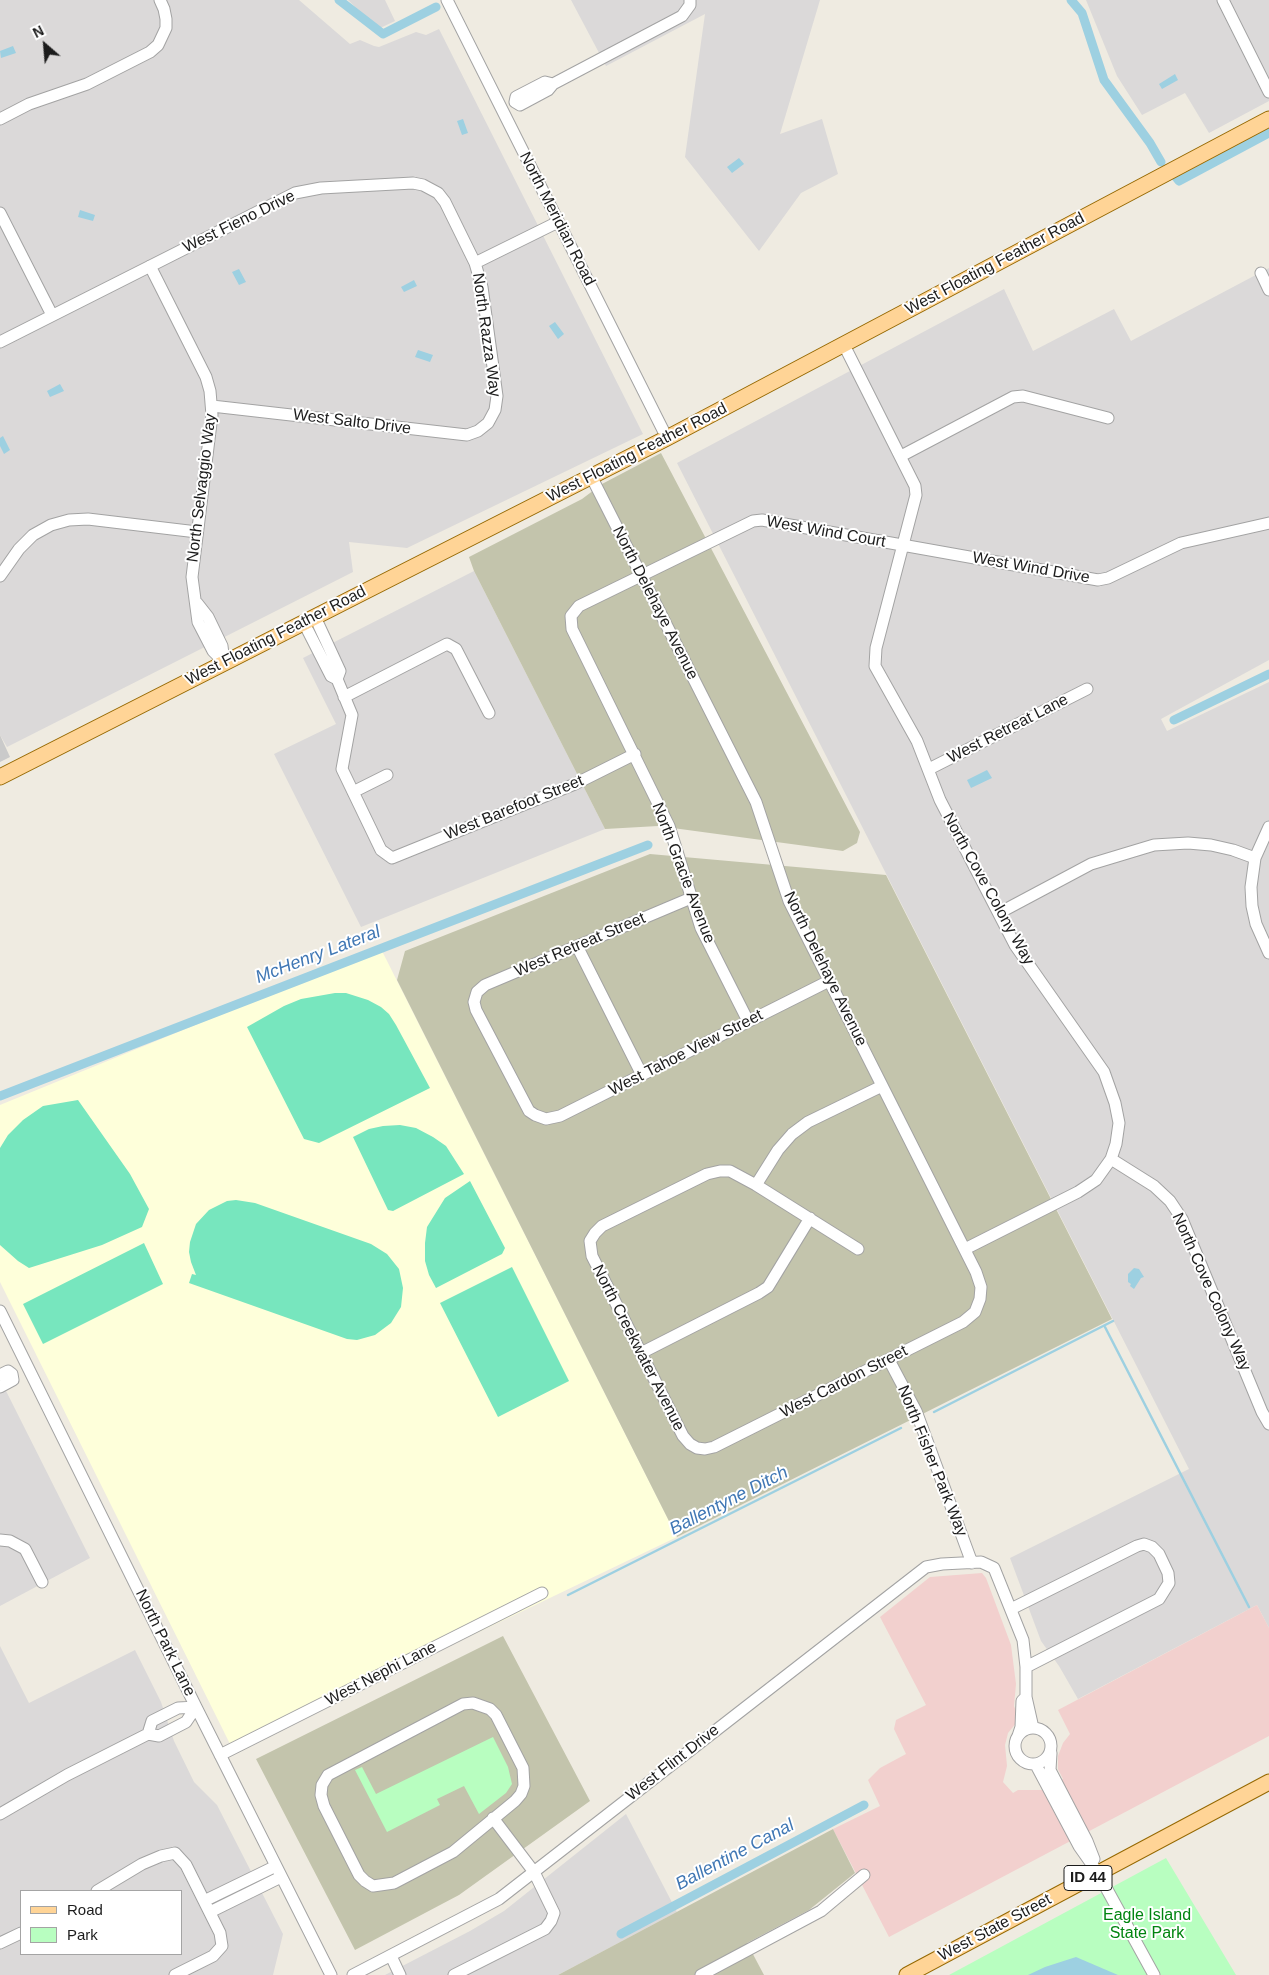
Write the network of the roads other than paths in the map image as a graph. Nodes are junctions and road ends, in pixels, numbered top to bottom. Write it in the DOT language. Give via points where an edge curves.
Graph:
graph roads {
  1 [pos="160,0"];
  2 [pos="447,0"];
  3 [pos="690,0"];
  4 [pos="1223,0"];
  5 [pos="1269,92"];
  6 [pos="502,110"];
  7 [pos="0,119"];
  8 [pos="1269,119"];
  9 [pos="438,194"];
  10 [pos="0,213"];
  11 [pos="558,222"];
  12 [pos="475,263"];
  13 [pos="150,266"];
  14 [pos="1261,273"];
  15 [pos="1269,290"];
  16 [pos="52,315"];
  17 [pos="0,342"];
  18 [pos="844,344"];
  19 [pos="212,406"];
  20 [pos="1108,418"];
  21 [pos="488,423"];
  22 [pos="667,438"];
  23 [pos="901,456"];
  24 [pos="591,476"];
  25 [pos="1269,523"];
  26 [pos="197,532"];
  27 [pos="903,546"];
  28 [pos="641,575"];
  29 [pos="0,576"];
  30 [pos="571,616"];
  31 [pos="309,620"];
  32 [pos="224,662"];
  33 [pos="1087,689"];
  34 [pos="344,697"];
  35 [pos="489,713"];
  36 [pos="635,754"];
  37 [pos="928,770"];
  38 [pos="387,774"];
  39 [pos="0,777"];
  40 [pos="353,792"];
  41 [pos="1269,828"];
  42 [pos="1255,858"];
  43 [pos="690,898"];
  44 [pos="999,913"];
  45 [pos="577,946"];
  46 [pos="1269,953"];
  47 [pos="829,981"];
  48 [pos="748,1021"];
  49 [pos="642,1075"];
  50 [pos="882,1086"];
  51 [pos="540,1118"];
  52 [pos="1111,1160"];
  53 [pos="756,1185"];
  54 [pos="810,1218"];
  55 [pos="858,1248"];
  56 [pos="965,1249"];
  57 [pos="980,1299"];
  58 [pos="0,1311"];
  59 [pos="641,1353"];
  60 [pos="889,1360"];
  61 [pos="28,1367"];
  62 [pos="12,1374"];
  63 [pos="0,1375"];
  64 [pos="0,1387"];
  65 [pos="1269,1424"];
  66 [pos="697,1448"];
  67 [pos="5,1540"];
  68 [pos="972,1563"];
  69 [pos="42,1582"];
  70 [pos="542,1593"];
  71 [pos="1011,1609"];
  72 [pos="1026,1667"];
  73 [pos="1026,1697"];
  74 [pos="196,1707"];
  75 [pos="1033,1728"];
  76 [pos="148,1734"];
  77 [pos="1018,1736"];
  78 [pos="1051,1753"];
  79 [pos="220,1755"];
  80 [pos="1036,1765"];
  81 [pos="1269,1782"];
  82 [pos="0,1814"];
  83 [pos="493,1818"];
  84 [pos="276,1866"];
  85 [pos="534,1872"];
  86 [pos="1098,1873"];
  87 [pos="864,1874"];
  88 [pos="282,1876"];
  89 [pos="99,1890"];
  90 [pos="204,1901"];
  91 [pos="210,1912"];
  92 [pos="20,1933"];
  93 [pos="0,1943"];
  94 [pos="391,1956"];
  95 [pos="175,1975"];
  96 [pos="331,1975"];
  97 [pos="353,1975"];
  98 [pos="400,1975"];
  99 [pos="454,1975"];
  100 [pos="700,1975"];
  101 [pos="907,1975"];
  102 [pos="1154,1975"];
  1 -- 7 [label="street" via="166,28 158,45 150,52 87,84 28,104"];
  2 -- 6 [label="street, North Meridian Road"];
  3 -- 6 [label="street" via="682,16 553,84 545,82 516,97 516,102"];
  4 -- 5 [label="street"];
  6 -- 11 [label="street, North Meridian Road"];
  8 -- 18 [label="main road, West Floating Feather Road"];
  9 -- 12 [label="street, North Razza Way"];
  9 -- 13 [label="street, West Fieno Drive" via="413,183 305,190"];
  10 -- 16 [label="street"];
  11 -- 12 [label="street"];
  11 -- 22 [label="street, North Meridian Road"];
  12 -- 21 [label="street, North Razza Way" via="482,287 497,396 495,410"];
  13 -- 16 [label="street, West Fieno Drive"];
  13 -- 19 [label="street, North Selvaggio Way" via="206,377"];
  14 -- 15 [label="street"];
  16 -- 17 [label="street, West Fieno Drive"];
  18 -- 22 [label="main road, West Floating Feather Road"];
  18 -- 23 [label="street, North Cove Colony Way"];
  19 -- 21 [label="street, West Salto Drive" via="467,435"];
  19 -- 26 [label="street, North Selvaggio Way"];
  20 -- 23 [label="street" via="1023,396 1014,397"];
  22 -- 24 [label="main road, West Floating Feather Road"];
  23 -- 27 [label="street, North Cove Colony Way" via="912,477 916,495"];
  24 -- 28 [label="street, North Delehaye Avenue"];
  24 -- 31 [label="main road, West Floating Feather Road"];
  25 -- 27 [label="street, West Wind Drive" via="1181,543 1098,580"];
  26 -- 29 [label="street" via="88,519 68,520 33,535 18,549"];
  26 -- 32 [label="street, North Selvaggio Way" via="192,577 198,622 213,651"];
  27 -- 28 [label="street, West Wind Court" via="762,520 753,521"];
  27 -- 37 [label="street, North Cove Colony Way" via="874,657 879,675 918,741"];
  28 -- 30 [label="street, West Wind Court" via="579,606"];
  28 -- 47 [label="street, North Delehaye Avenue" via="756,802 789,901"];
  30 -- 36 [label="street, North Gracie Avenue" via="572,629"];
  31 -- 32 [label="main road, West Floating Feather Road"];
  31 -- 34 [label="street" via="340,671 337,679"];
  32 -- 39 [label="main road, West Floating Feather Road"];
  33 -- 37 [label="street, West Retreat Lane"];
  34 -- 35 [label="street" via="447,644 456,649"];
  34 -- 40 [label="street" via="352,715 342,769"];
  36 -- 40 [label="street, West Barefoot Street" via="576,784 392,858 381,850"];
  36 -- 43 [label="street, North Gracie Avenue" via="669,826"];
  37 -- 44 [label="street, North Cove Colony Way" via="940,800"];
  38 -- 40 [label="street"];
  41 -- 42 [label="street"];
  42 -- 44 [label="street" via="1211,845 1154,845 1091,864"];
  42 -- 46 [label="street" via="1250,886 1252,906 1259,933"];
  43 -- 45 [label="street, West Retreat Street"];
  43 -- 48 [label="street, North Gracie Avenue" via="701,928"];
  44 -- 52 [label="street, North Cove Colony Way" via="1015,946 1108,1081 1119,1123"];
  45 -- 49 [label="street"];
  45 -- 51 [label="street, West Retreat Street" via="485,985 475,997 476,1010 524,1105"];
  47 -- 48 [label="street, West Tahoe View Street"];
  47 -- 50 [label="street, North Delehaye Avenue"];
  48 -- 49 [label="street, West Tahoe View Street"];
  49 -- 51 [label="street, West Tahoe View Street" via="560,1116"];
  50 -- 53 [label="street" via="808,1122 792,1134"];
  50 -- 56 [label="street, North Delehaye Avenue"];
  52 -- 56 [label="street" via="1088,1186"];
  52 -- 65 [label="street, North Cove Colony Way" via="1154,1186 1182,1219"];
  53 -- 54 [label="street"];
  53 -- 59 [label="street, North Creekwater Avenue" via="730,1171 707,1174 602,1226 595,1233 590,1241 592,1256"];
  54 -- 55 [label="street"];
  54 -- 59 [label="street" via="768,1287"];
  56 -- 57 [label="street, North Delehaye Avenue" via="981,1287"];
  57 -- 60 [label="street, West Cardon Street" via="975,1312 963,1322"];
  58 -- 61 [label="street, North Park Lane"];
  59 -- 66 [label="street, North Creekwater Avenue" via="683,1436"];
  60 -- 66 [label="street, West Cardon Street" via="714,1447"];
  60 -- 68 [label="street, North Fisher Park Way" via="916,1412"];
  61 -- 62 [label="street"];
  61 -- 74 [label="street, North Park Lane"];
  62 -- 63 [label="street" via="8,1371"];
  62 -- 64 [label="street" via="13,1380"];
  67 -- 69 [label="street" via="26,1550"];
  68 -- 71 [label="street, West Flint Drive" via="991,1565 997,1572"];
  68 -- 85 [label="street, West Flint Drive" via="934,1565 916,1574"];
  70 -- 79 [label="street, West Nephi Lane"];
  71 -- 72 [label="street" via="1023,1640"];
  71 -- 72 [label="street" via="1144,1544 1159,1554 1168,1573 1169,1583 1159,1599"];
  72 -- 73 [label="street"];
  73 -- 75 [label="street"];
  73 -- 77 [label="street" via="1022,1701"];
  74 -- 76 [label="street" via="186,1722 159,1736"];
  74 -- 76 [label="street" via="178,1708 152,1721"];
  74 -- 79 [label="street, North Park Lane"];
  75 -- 77 [label="street" via="1022,1731"];
  75 -- 78 [label="street" via="1048,1734"];
  76 -- 82 [label="street"];
  77 -- 80 [label="street" via="1015,1748 1019,1758"];
  78 -- 80 [label="street"];
  78 -- 86 [label="street" via="1050,1770 1088,1841"];
  79 -- 84 [label="street, North Park Lane"];
  80 -- 86 [label="street" via="1079,1846"];
  81 -- 86 [label="main road, West State Street / ID 44"];
  83 -- 83 [label="street" via="515,1801 524,1786 523,1768 496,1715 490,1708 474,1702 463,1704 337,1769 322,1785 321,1795 328,1814 359,1875 373,1886 394,1883 453,1852"];
  83 -- 85 [label="street"];
  84 -- 88 [label="street, North Park Lane"];
  84 -- 90 [label="street"];
  85 -- 94 [label="street, West Flint Drive" via="499,1899"];
  85 -- 99 [label="street" via="554,1913 552,1920 545,1929"];
  86 -- 101 [label="main road, West State Street / ID 44"];
  86 -- 102 [label="street"];
  87 -- 100 [label="street" via="821,1911"];
  88 -- 91 [label="street"];
  88 -- 96 [label="street, North Park Lane"];
  89 -- 90 [label="street" via="142,1864 175,1853 186,1865"];
  90 -- 91 [label="street"];
  91 -- 95 [label="street" via="222,1946 213,1956"];
  92 -- 93 [label="street"];
  94 -- 97 [label="street, West Flint Drive"];
  94 -- 98 [label="street"];
}
